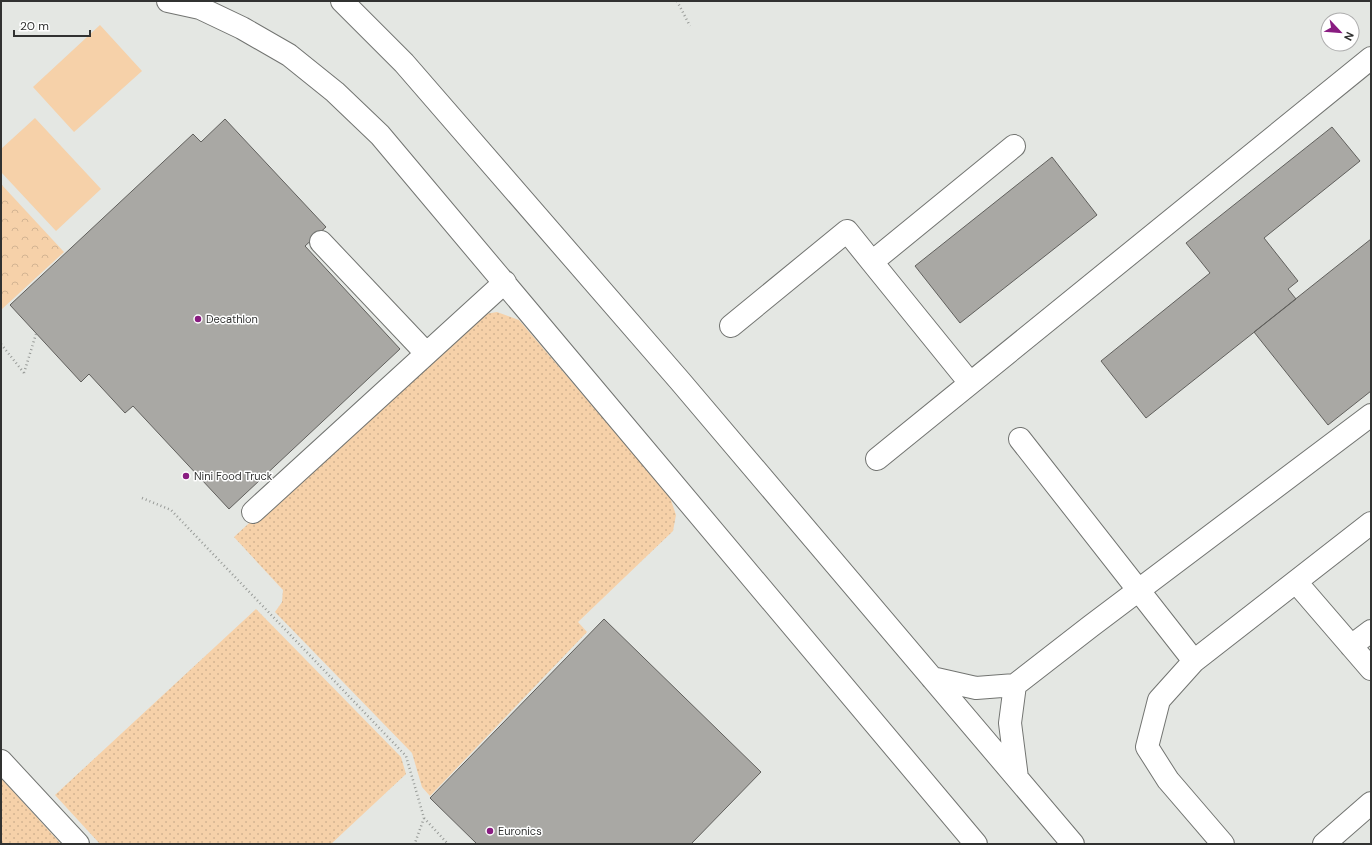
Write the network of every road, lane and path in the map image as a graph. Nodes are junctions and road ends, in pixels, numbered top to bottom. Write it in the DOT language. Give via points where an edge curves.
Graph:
graph roads {
  1 [pos="168,1"];
  2 [pos="342,1"];
  3 [pos="677,1"];
  4 [pos="690,26"];
  5 [pos="1371,58"];
  6 [pos="1014,146"];
  7 [pos="321,242"];
  8 [pos="872,262"];
  9 [pos="505,282"];
  10 [pos="731,326"];
  11 [pos="36,334"];
  12 [pos="1,344"];
  13 [pos="426,353"];
  14 [pos="970,383"];
  15 [pos="1371,415"];
  16 [pos="1020,439"];
  17 [pos="877,459"];
  18 [pos="142,498"];
  19 [pos="253,512"];
  20 [pos="1371,523"];
  21 [pos="1296,582"];
  22 [pos="1140,591"];
  23 [pos="1371,631"];
  24 [pos="1351,646"];
  25 [pos="1194,661"];
  26 [pos="1371,670"];
  27 [pos="932,678"];
  28 [pos="1015,685"];
  29 [pos="1,761"];
  30 [pos="1017,778"];
  31 [pos="1371,804"];
  32 [pos="424,818"];
  33 [pos="415,843"];
  34 [pos="78,844"];
  35 [pos="448,844"];
  36 [pos="976,844"];
  37 [pos="1073,844"];
  38 [pos="1223,844"];
  39 [pos="1324,844"];
  1 -- 9 [label="street" via="200,8 242,28 289,55 335,92 380,135"];
  2 -- 27 [label="street" via="404,63 680,381"];
  3 -- 4 [label="path"];
  5 -- 14 [label="street"];
  6 -- 8 [label="street"];
  7 -- 13 [label="street"];
  8 -- 10 [label="street" via="847,231"];
  8 -- 14 [label="street"];
  9 -- 13 [label="street"];
  9 -- 36 [label="street"];
  11 -- 12 [label="path" via="24,373"];
  13 -- 19 [label="street"];
  14 -- 17 [label="street"];
  15 -- 22 [label="street"];
  16 -- 22 [label="street"];
  18 -- 32 [label="path" via="171,510 406,756"];
  20 -- 21 [label="street"];
  21 -- 24 [label="street"];
  21 -- 25 [label="street"];
  22 -- 25 [label="street"];
  22 -- 28 [label="street"];
  23 -- 24 [label="street"];
  24 -- 26 [label="street"];
  25 -- 38 [label="street" via="1159,700 1147,747 1168,780"];
  27 -- 28 [label="street" via="976,688"];
  27 -- 30 [label="street"];
  28 -- 30 [label="street" via="1010,724"];
  29 -- 34 [label="street"];
  30 -- 37 [label="street"];
  31 -- 39 [label="street"];
  32 -- 33 [label="path"];
  32 -- 35 [label="path"];
}
